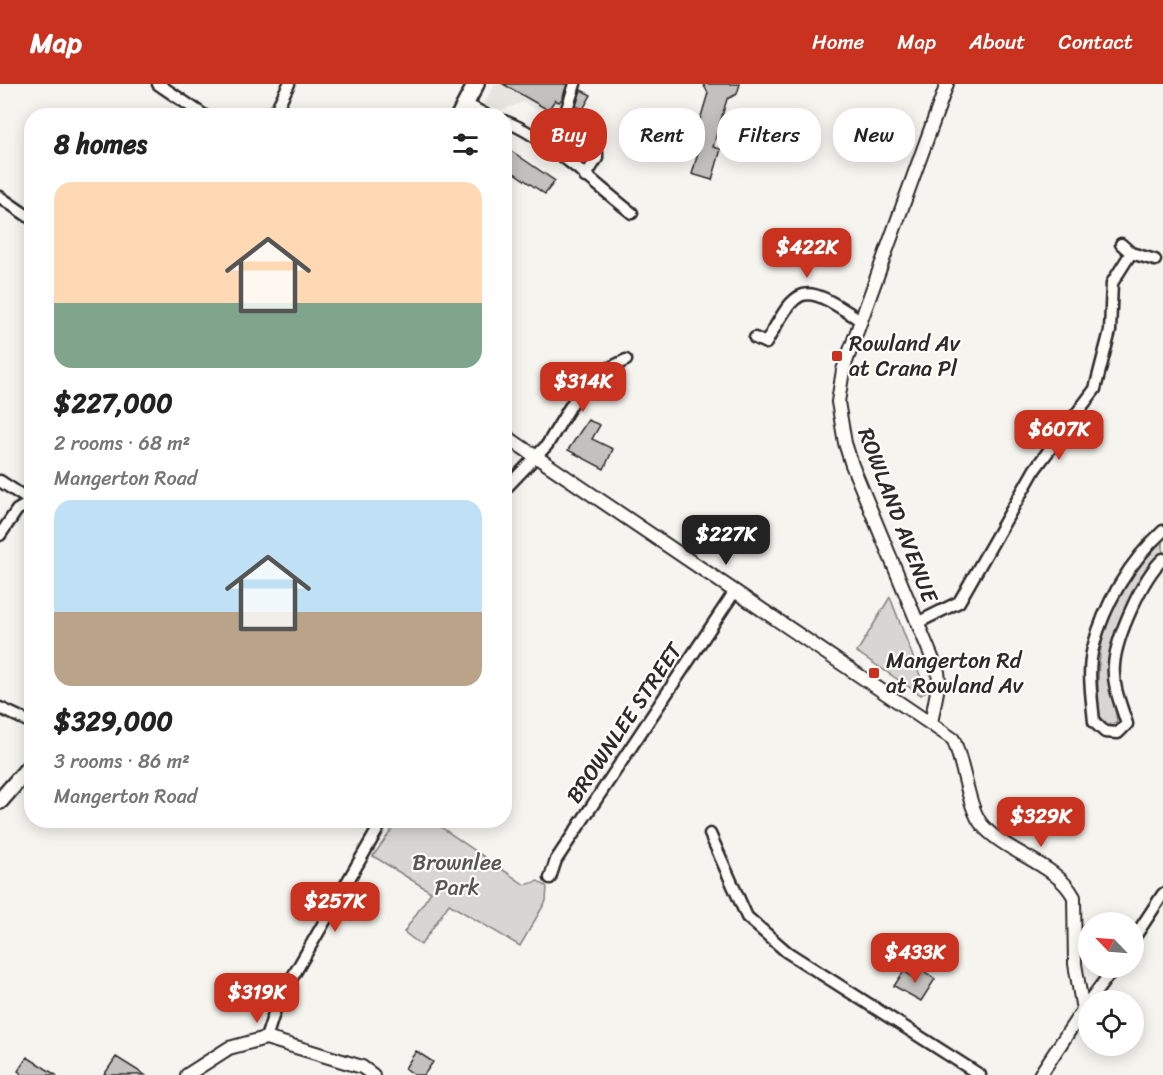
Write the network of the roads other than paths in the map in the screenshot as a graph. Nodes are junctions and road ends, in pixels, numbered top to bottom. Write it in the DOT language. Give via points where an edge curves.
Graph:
graph roads {
  1 [pos="158,84"];
  2 [pos="289,84"];
  3 [pos="476,84"];
  4 [pos="575,84"];
  5 [pos="947,84"];
  6 [pos="193,108"];
  7 [pos="277,108"];
  8 [pos="463,108"];
  9 [pos="512,124"];
  10 [pos="585,177"];
  11 [pos="0,197"];
  12 [pos="632,213"];
  13 [pos="24,214"];
  14 [pos="1120,244"];
  15 [pos="1131,253"];
  16 [pos="1155,260"];
  17 [pos="860,320"];
  18 [pos="755,338"];
  19 [pos="626,360"];
  20 [pos="512,440"];
  21 [pos="536,456"];
  22 [pos="0,481"];
  23 [pos="512,482"];
  24 [pos="24,497"];
  25 [pos="24,506"];
  26 [pos="1163,531"];
  27 [pos="0,535"];
  28 [pos="1163,559"];
  29 [pos="735,591"];
  30 [pos="917,623"];
  31 [pos="0,708"];
  32 [pos="24,719"];
  33 [pos="931,723"];
  34 [pos="24,774"];
  35 [pos="0,801"];
  36 [pos="378,828"];
  37 [pos="710,834"];
  38 [pos="550,878"];
  39 [pos="1163,894"];
  40 [pos="1144,923"];
  41 [pos="1083,990"];
  42 [pos="1078,1019"];
  43 [pos="266,1038"];
  44 [pos="337,1061"];
  45 [pos="187,1075"];
  46 [pos="350,1075"];
  47 [pos="373,1075"];
  48 [pos="980,1075"];
  49 [pos="1040,1075"];
  1 -- 6 [label="street"];
  2 -- 7 [label="street"];
  3 -- 8 [label="main road"];
  4 -- 10 [label="street" via="563,121 597,152"];
  5 -- 17 [label="street, ROWLAND AVENUE"];
  9 -- 10 [label="street"];
  10 -- 12 [label="street"];
  11 -- 13 [label="street"];
  14 -- 15 [label="street"];
  15 -- 16 [label="street"];
  15 -- 30 [label="street" via="1112,283 1110,331 1095,389 1035,469 959,602"];
  17 -- 18 [label="street" via="823,296 809,293 791,300 766,343"];
  17 -- 30 [label="street, ROWLAND AVENUE" via="839,385 839,417 852,465"];
  19 -- 21 [label="street" via="587,379 547,445"];
  20 -- 21 [label="street"];
  21 -- 23 [label="street"];
  21 -- 29 [label="street"];
  22 -- 24 [label="street"];
  25 -- 27 [label="street"];
  26 -- 28 [label="street" via="1142,550 1109,603 1092,650 1094,722 1105,732 1118,732 1127,724 1116,695 1114,664 1130,611"];
  29 -- 33 [label="street"];
  29 -- 38 [label="street, BROWNLEE STREET" via="556,860"];
  30 -- 33 [label="street, ROWLAND AVENUE" via="938,672"];
  31 -- 32 [label="street"];
  33 -- 41 [label="street" via="953,739 976,814 985,828 1070,889 1075,906 1075,964"];
  34 -- 35 [label="main road"];
  36 -- 43 [label="street" via="277,1004"];
  37 -- 48 [label="street" via="747,917 788,952"];
  39 -- 40 [label="street"];
  42 -- 49 [label="street"];
  43 -- 44 [label="street"];
  43 -- 45 [label="street" via="230,1048"];
  44 -- 46 [label="street"];
  44 -- 47 [label="street" via="362,1067"];
}
